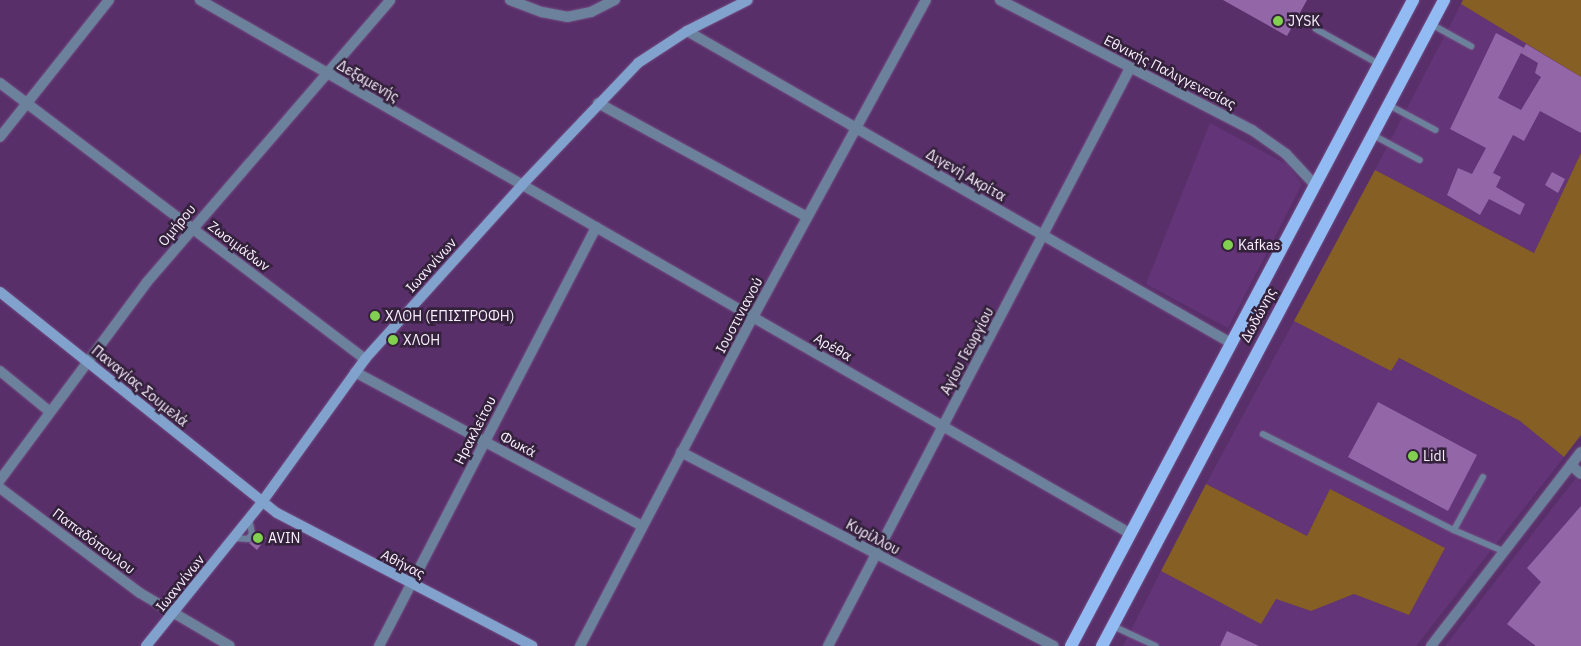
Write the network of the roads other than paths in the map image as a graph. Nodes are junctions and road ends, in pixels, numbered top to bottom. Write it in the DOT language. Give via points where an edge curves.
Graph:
graph roads {
  1 [pos="109,0"];
  2 [pos="200,0"];
  3 [pos="390,0"];
  4 [pos="510,0"];
  5 [pos="615,0"];
  6 [pos="748,0"];
  7 [pos="926,0"];
  8 [pos="1000,0"];
  9 [pos="1412,0"];
  10 [pos="1444,0"];
  11 [pos="1431,24"];
  12 [pos="1316,28"];
  13 [pos="687,31"];
  14 [pos="1471,46"];
  15 [pos="1379,64"];
  16 [pos="1130,68"];
  17 [pos="328,74"];
  18 [pos="0,83"];
  19 [pos="26,103"];
  20 [pos="598,103"];
  21 [pos="1388,104"];
  22 [pos="856,128"];
  23 [pos="1436,130"];
  24 [pos="1371,134"];
  25 [pos="0,137"];
  26 [pos="1420,160"];
  27 [pos="522,185"];
  28 [pos="1315,185"];
  29 [pos="808,217"];
  30 [pos="596,227"];
  31 [pos="192,228"];
  32 [pos="1043,235"];
  33 [pos="0,292"];
  34 [pos="753,317"];
  35 [pos="1231,343"];
  36 [pos="365,358"];
  37 [pos="87,361"];
  38 [pos="0,371"];
  39 [pos="355,372"];
  40 [pos="49,411"];
  41 [pos="943,426"];
  42 [pos="1263,434"];
  43 [pos="484,442"];
  44 [pos="681,452"];
  45 [pos="1581,452"];
  46 [pos="1571,465"];
  47 [pos="1581,474"];
  48 [pos="1484,477"];
  49 [pos="0,480"];
  50 [pos="0,488"];
  51 [pos="262,502"];
  52 [pos="642,526"];
  53 [pos="1454,530"];
  54 [pos="1129,533"];
  55 [pos="1503,551"];
  56 [pos="876,554"];
  57 [pos="411,584"];
  58 [pos="172,614"];
  59 [pos="1112,625"];
  60 [pos="146,646"];
  61 [pos="230,646"];
  62 [pos="379,646"];
  63 [pos="533,646"];
  64 [pos="580,646"];
  65 [pos="828,646"];
  66 [pos="1053,646"];
  67 [pos="1071,646"];
  68 [pos="1102,646"];
  69 [pos="1156,646"];
  70 [pos="1430,646"];
  1 -- 19 [label="street"];
  2 -- 17 [label="street, Δεξαμενής"];
  3 -- 17 [label="street, Ομήρου"];
  4 -- 5 [label="street" via="542,12 567,16 591,12"];
  6 -- 13 [label="main road, Ιωαννίνων"];
  7 -- 22 [label="street, Ιουστινιανού"];
  8 -- 16 [label="street, Εθνικής Παλιγγενεσίας"];
  9 -- 15 [label="main road, Δωδώνης"];
  10 -- 11 [label="main road, Δωδώνης"];
  11 -- 14 [label="lane"];
  11 -- 21 [label="main road, Δωδώνης"];
  12 -- 15 [label="lane"];
  13 -- 20 [label="main road, Ιωαννίνων" via="638,63"];
  13 -- 22 [label="street, Διγενή Ακρίτα"];
  15 -- 28 [label="main road, Δωδώνης"];
  16 -- 28 [label="street, Εθνικής Παλιγγενεσίας" via="1252,130 1286,154"];
  16 -- 32 [label="street, Αγίου Γεωργίου"];
  17 -- 27 [label="street, Δεξαμενής"];
  17 -- 31 [label="street, Ομήρου"];
  18 -- 19 [label="street, Ζωσιμάδων"];
  19 -- 25 [label="street"];
  19 -- 31 [label="street, Ζωσιμάδων"];
  20 -- 27 [label="main road, Ιωαννίνων"];
  20 -- 29 [label="street"];
  21 -- 23 [label="lane"];
  21 -- 24 [label="main road, Δωδώνης"];
  22 -- 29 [label="street, Ιουστινιανού"];
  22 -- 32 [label="street, Διγενή Ακρίτα"];
  24 -- 26 [label="lane"];
  24 -- 59 [label="main road, Δωδώνης"];
  27 -- 30 [label="street, Αρέθα"];
  27 -- 36 [label="main road, Ιωαννίνων"];
  28 -- 35 [label="main road, Δωδώνης"];
  29 -- 34 [label="street, Ιουστινιανού"];
  30 -- 34 [label="street, Αρέθα"];
  30 -- 43 [label="street, Ηρακλείτου"];
  31 -- 36 [label="street, Ζωσιμάδων"];
  31 -- 37 [label="street, Ομήρου"];
  32 -- 35 [label="street, Διγενή Ακρίτα"];
  32 -- 41 [label="street, Αγίου Γεωργίου"];
  33 -- 37 [label="main road, Παναγίας Σουμελά"];
  34 -- 41 [label="street, Αρέθα"];
  34 -- 44 [label="street, Ιουστινιανού"];
  35 -- 54 [label="main road, Δωδώνης"];
  36 -- 39 [label="main road, Ιωαννίνων"];
  37 -- 40 [label="street, Ομήρου"];
  37 -- 51 [label="main road, Παναγίας Σουμελά"];
  38 -- 40 [label="street"];
  39 -- 43 [label="street, Φωκά"];
  39 -- 51 [label="main road, Ιωαννίνων"];
  40 -- 49 [label="street, Ομήρου"];
  41 -- 54 [label="street, Αρέθα"];
  41 -- 56 [label="street, Αγίου Γεωργίου"];
  42 -- 53 [label="lane"];
  43 -- 52 [label="street, Φωκά"];
  43 -- 57 [label="street, Ηρακλείτου"];
  44 -- 52 [label="street, Ιουστινιανού"];
  44 -- 56 [label="street, Κυρίλλου"];
  45 -- 46 [label="street"];
  46 -- 47 [label="street"];
  46 -- 55 [label="street"];
  48 -- 53 [label="lane"];
  50 -- 58 [label="street, Παπαδόπουλου"];
  51 -- 57 [label="main road, Αθήνας" via="292,522"];
  51 -- 58 [label="main road, Ιωαννίνων"];
  52 -- 64 [label="street, Ιουστινιανού"];
  53 -- 55 [label="lane"];
  54 -- 67 [label="main road, Δωδώνης"];
  55 -- 70 [label="street"];
  56 -- 65 [label="street, Αγίου Γεωργίου"];
  56 -- 66 [label="street, Κυρίλλου"];
  57 -- 62 [label="street, Ηρακλείτου"];
  57 -- 63 [label="main road, Αθήνας"];
  58 -- 60 [label="main road, Ιωαννίνων"];
  58 -- 61 [label="street, Παπαδόπουλου"];
  59 -- 68 [label="main road, Δωδώνης"];
  59 -- 69 [label="lane"];
}
